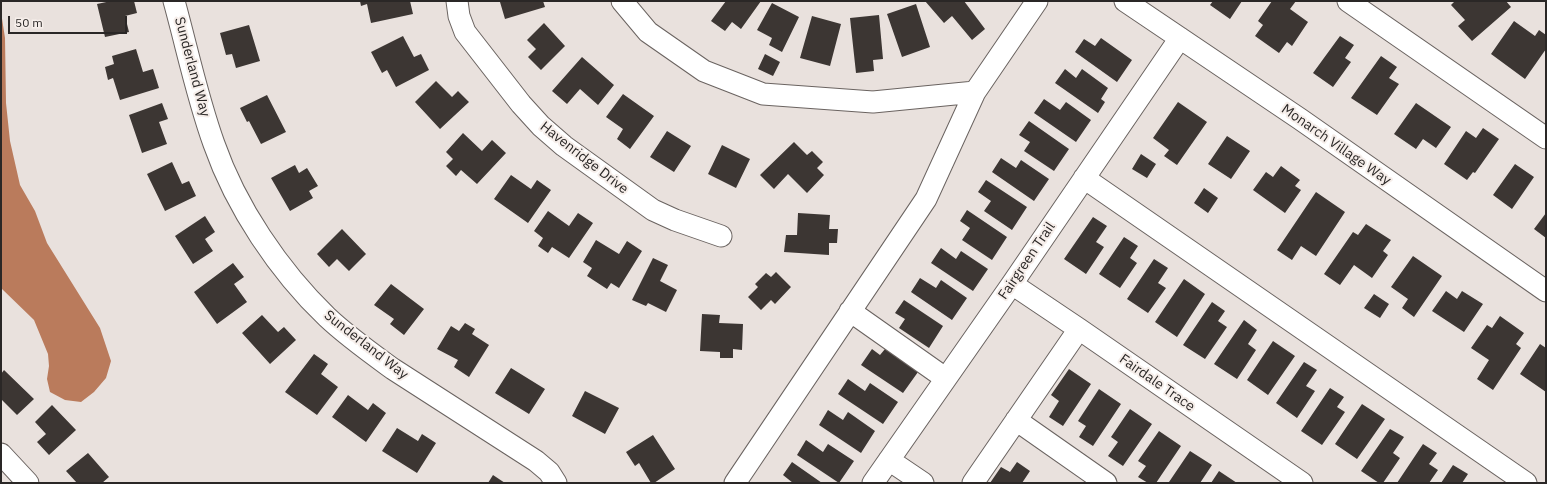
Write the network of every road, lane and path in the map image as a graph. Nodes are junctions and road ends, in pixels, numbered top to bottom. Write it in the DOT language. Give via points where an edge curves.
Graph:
graph roads {
  1 [pos="174,1"];
  2 [pos="456,1"];
  3 [pos="622,1"];
  4 [pos="1037,1"];
  5 [pos="1125,1"];
  6 [pos="1348,1"];
  7 [pos="1180,38"];
  8 [pos="975,92"];
  9 [pos="1546,138"];
  10 [pos="1084,178"];
  11 [pos="721,236"];
  12 [pos="1012,284"];
  13 [pos="1546,290"];
  14 [pos="850,312"];
  15 [pos="1079,329"];
  16 [pos="945,378"];
  17 [pos="1016,420"];
  18 [pos="1,454"];
  19 [pos="889,460"];
  20 [pos="28,483"];
  21 [pos="556,483"];
  22 [pos="736,483"];
  23 [pos="872,483"];
  24 [pos="923,483"];
  25 [pos="973,483"];
  26 [pos="1106,483"];
  27 [pos="1302,483"];
  28 [pos="1526,483"];
  1 -- 21 [label="street, Sunderland Way" via="207,124 219,157 256,229 301,289 340,328 378,358 536,461 549,472"];
  2 -- 11 [label="street, Havenridge Drive" via="465,32 541,126 564,146 653,210"];
  3 -- 8 [label="street" via="648,32 704,71 763,94 873,102"];
  4 -- 8 [label="street"];
  5 -- 7 [label="street, Monarch Village Way"];
  6 -- 9 [label="street"];
  7 -- 10 [label="street, Fairgreen Trail"];
  7 -- 13 [label="street, Monarch Village Way"];
  8 -- 14 [label="street" via="926,199"];
  10 -- 12 [label="street, Fairgreen Trail"];
  10 -- 28 [label="street"];
  12 -- 15 [label="street, Fairdale Trace"];
  12 -- 16 [label="street, Fairgreen Trail"];
  14 -- 16 [label="street"];
  14 -- 22 [label="street"];
  15 -- 17 [label="street"];
  15 -- 27 [label="street, Fairdale Trace"];
  16 -- 19 [label="street, Fairgreen Trail"];
  17 -- 25 [label="street"];
  17 -- 26 [label="street"];
  18 -- 20 [label="street"];
  19 -- 23 [label="street, Fairgreen Trail"];
  19 -- 24 [label="street"];
}
